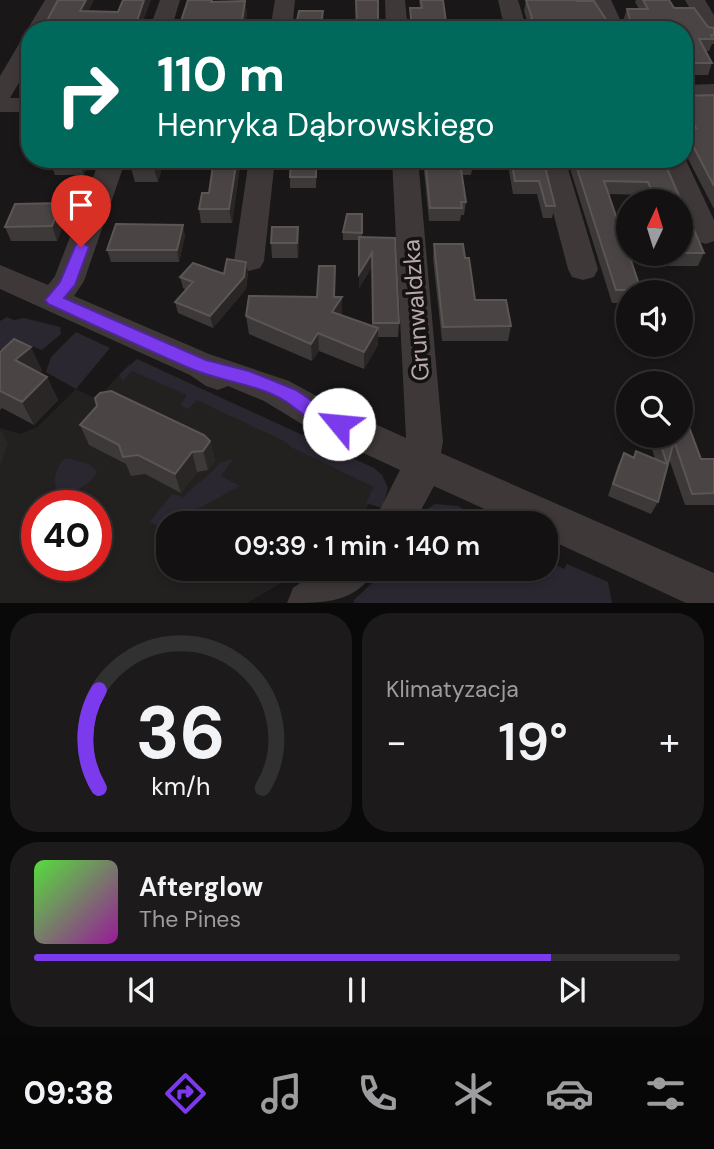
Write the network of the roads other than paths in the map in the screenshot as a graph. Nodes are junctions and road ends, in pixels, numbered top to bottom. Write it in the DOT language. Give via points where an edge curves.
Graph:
graph roads {
  1 [pos="55,0"];
  2 [pos="170,0"];
  3 [pos="285,0"];
  4 [pos="395,0"];
  5 [pos="508,0"];
  6 [pos="601,0"];
  7 [pos="694,0"];
  8 [pos="714,2"];
  9 [pos="43,21"];
  10 [pos="163,21"];
  11 [pos="282,21"];
  12 [pos="396,21"];
  13 [pos="514,21"];
  14 [pos="611,21"];
  15 [pos="714,32"];
  16 [pos="21,59"];
  17 [pos="693,92"];
  18 [pos="714,92"];
  19 [pos="0,95"];
  20 [pos="0,105"];
  21 [pos="21,105"];
  22 [pos="110,168"];
  23 [pos="261,168"];
  24 [pos="406,168"];
  25 [pos="555,168"];
  26 [pos="677,168"];
  27 [pos="706,234"];
  28 [pos="249,261"];
  29 [pos="583,269"];
  30 [pos="1,276"];
  31 [pos="53,300"];
  32 [pos="422,461"];
  33 [pos="400,511"];
  34 [pos="338,581"];
  35 [pos="714,594"];
  36 [pos="308,603"];
  1 -- 9 [label="street"];
  2 -- 10 [label="street"];
  3 -- 11 [label="street"];
  4 -- 12 [label="street"];
  5 -- 13 [label="street"];
  6 -- 14 [label="street"];
  7 -- 8 [label="street"];
  7 -- 15 [label="street"];
  16 -- 19 [label="street"];
  17 -- 18 [label="street"];
  20 -- 21 [label="street"];
  22 -- 31 [label="street" via="69,281"];
  23 -- 28 [label="street"];
  24 -- 32 [label="street, Grunwaldzka" via="424,412"];
  25 -- 29 [label="street"];
  26 -- 27 [label="street"];
  30 -- 31 [label="street"];
  31 -- 32 [label="street" via="202,366 263,403 286,412 318,415"];
  32 -- 33 [label="street, Grunwaldzka" via="417,482"];
  32 -- 35 [label="street"];
  34 -- 36 [label="street"];
}
